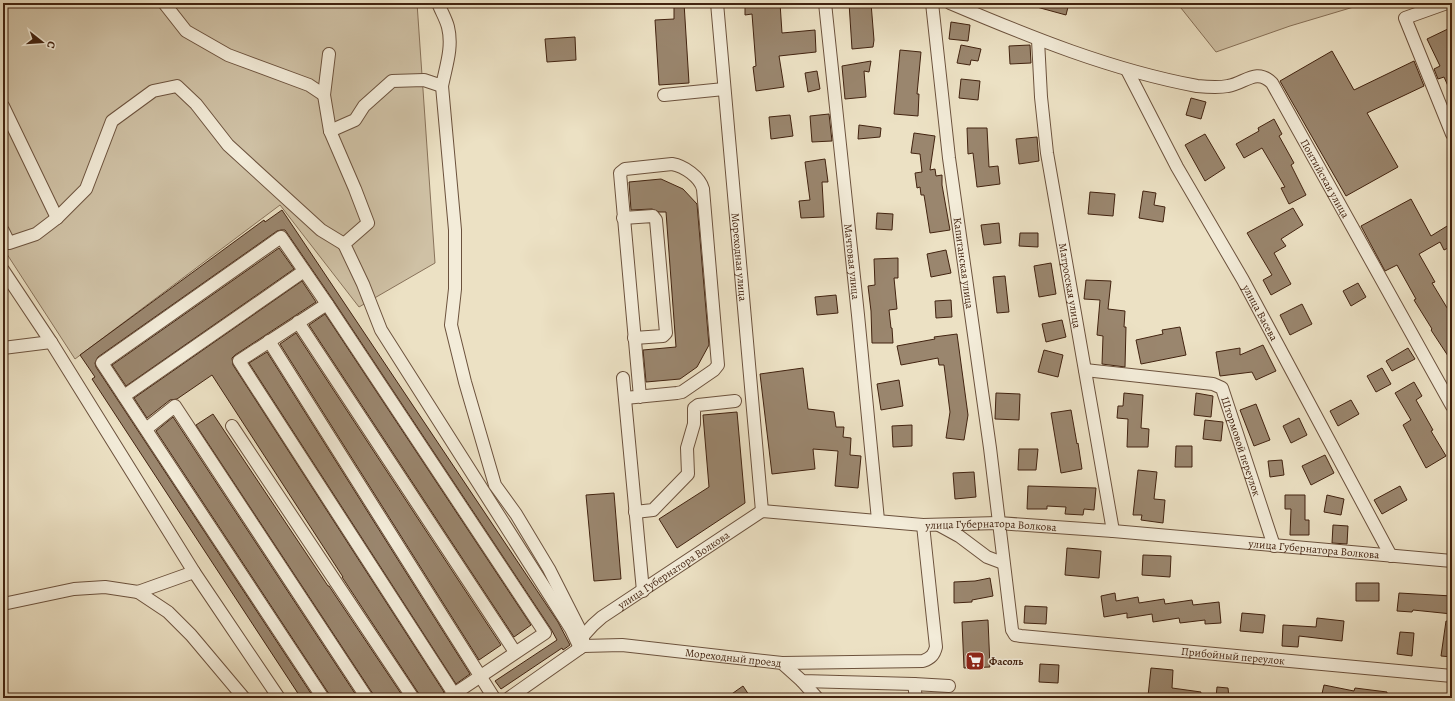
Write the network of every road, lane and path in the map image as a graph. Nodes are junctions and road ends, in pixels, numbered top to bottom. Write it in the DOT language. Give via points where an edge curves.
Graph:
graph roads {
  1 [pos="164,3"];
  2 [pos="438,3"];
  3 [pos="717,3"];
  4 [pos="825,3"];
  5 [pos="932,3"];
  6 [pos="950,3"];
  7 [pos="1447,3"];
  8 [pos="1038,40"];
  9 [pos="330,54"];
  10 [pos="1127,70"];
  11 [pos="442,86"];
  12 [pos="724,89"];
  13 [pos="324,95"];
  14 [pos="664,95"];
  15 [pos="3,106"];
  16 [pos="330,131"];
  17 [pos="1452,134"];
  18 [pos="57,218"];
  19 [pos="623,218"];
  20 [pos="3,231"];
  21 [pos="344,244"];
  22 [pos="3,270"];
  23 [pos="304,271"];
  24 [pos="327,304"];
  25 [pos="298,322"];
  26 [pos="634,338"];
  27 [pos="269,341"];
  28 [pos="51,342"];
  29 [pos="3,348"];
  30 [pos="1085,370"];
  31 [pos="623,378"];
  32 [pos="124,396"];
  33 [pos="640,397"];
  34 [pos="625,398"];
  35 [pos="735,401"];
  36 [pos="1452,406"];
  37 [pos="232,426"];
  38 [pos="146,430"];
  39 [pos="762,511"];
  40 [pos="635,512"];
  41 [pos="878,520"];
  42 [pos="998,523"];
  43 [pos="938,524"];
  44 [pos="923,525"];
  45 [pos="1113,531"];
  46 [pos="1274,546"];
  47 [pos="1391,556"];
  48 [pos="1452,561"];
  49 [pos="1004,563"];
  50 [pos="194,572"];
  51 [pos="643,591"];
  52 [pos="138,592"];
  53 [pos="3,604"];
  54 [pos="1015,634"];
  55 [pos="582,644"];
  56 [pos="515,652"];
  57 [pos="782,663"];
  58 [pos="1452,676"];
  59 [pos="481,677"];
  60 [pos="802,681"];
  61 [pos="914,684"];
  62 [pos="950,686"];
  63 [pos="451,696"];
  64 [pos="244,698"];
  65 [pos="279,698"];
  66 [pos="322,698"];
  67 [pos="367,698"];
  68 [pos="413,698"];
  69 [pos="494,698"];
  70 [pos="509,698"];
  71 [pos="817,698"];
  72 [pos="916,698"];
  1 -- 13 [label="street" via="186,31 222,52 309,85"];
  2 -- 11 [label="street" via="448,26 450,40"];
  3 -- 12 [label="street, Мореходная улица"];
  4 -- 41 [label="street, Мачтовая улица"];
  5 -- 42 [label="street, Капитанская улица" via="949,158 990,448"];
  6 -- 8 [label="street"];
  7 -- 17 [label="street" via="1404,18"];
  8 -- 10 [label="street"];
  8 -- 30 [label="street, Матросская улица" via="1045,137"];
  9 -- 13 [label="street"];
  10 -- 36 [label="street, Понтийская улица" via="1198,86 1214,87 1229,86 1253,77 1267,78"];
  10 -- 47 [label="street, улица Васева" via="1177,167 1243,280"];
  11 -- 16 [label="street" via="424,80 392,81 364,106 356,120"];
  11 -- 55 [label="street" via="455,230 455,289 451,325 465,382 494,485 516,514 549,569"];
  12 -- 14 [label="street"];
  12 -- 39 [label="street, Мореходная улица"];
  13 -- 16 [label="street"];
  15 -- 18 [label="street"];
  16 -- 21 [label="street" via="368,223"];
  18 -- 20 [label="street" via="36,234 9,243"];
  18 -- 21 [label="street" via="86,189 112,121 153,91 177,86 196,104 228,145 321,230"];
  19 -- 26 [label="street"];
  19 -- 26 [label="street" via="653,216 656,220 666,333 663,336"];
  19 -- 33 [label="street" via="619,177 622,170 678,165 701,184 718,364 714,370 682,392"];
  21 -- 55 [label="street" via="381,330 570,629"];
  22 -- 28 [label="street"];
  23 -- 24 [label="street"];
  23 -- 32 [label="street"];
  23 -- 32 [label="street" via="281,237 102,363"];
  24 -- 25 [label="street"];
  24 -- 56 [label="street" via="545,633"];
  25 -- 27 [label="street"];
  25 -- 56 [label="street"];
  26 -- 33 [label="street"];
  27 -- 59 [label="street"];
  27 -- 63 [label="street" via="239,361"];
  28 -- 29 [label="street"];
  28 -- 50 [label="street"];
  30 -- 45 [label="street, Матросская улица"];
  30 -- 46 [label="street, Штормовой переулок" via="1213,384 1222,388"];
  31 -- 34 [label="street"];
  32 -- 38 [label="street"];
  33 -- 34 [label="street"];
  34 -- 40 [label="street"];
  35 -- 40 [label="street" via="696,406 687,448 688,474 653,510"];
  37 -- 68 [label="street"];
  38 -- 66 [label="street"];
  38 -- 67 [label="street" via="175,406"];
  39 -- 41 [label="street, улица Губернатора Волкова"];
  39 -- 51 [label="street, улица Губернатора Волкова"];
  40 -- 51 [label="street"];
  41 -- 44 [label="street, улица Губернатора Волкова"];
  42 -- 43 [label="street, улица Губернатора Волкова"];
  42 -- 45 [label="street, улица Губернатора Волкова"];
  42 -- 49 [label="street, Капитанская улица"];
  43 -- 44 [label="street, улица Губернатора Волкова"];
  43 -- 49 [label="street" via="987,557"];
  44 -- 57 [label="street" via="936,647 930,659"];
  45 -- 46 [label="street, улица Губернатора Волкова"];
  46 -- 47 [label="street, улица Губернатора Волкова"];
  47 -- 48 [label="street, улица Губернатора Волкова"];
  49 -- 54 [label="street, Капитанская улица" via="1012,630"];
  50 -- 52 [label="street"];
  50 -- 65 [label="street"];
  51 -- 55 [label="street, улица Губернатора Волкова" via="602,617 593,625"];
  52 -- 53 [label="street" via="105,587 74,588"];
  52 -- 64 [label="street" via="168,612 191,635"];
  54 -- 58 [label="street, Прибойный переулок"];
  55 -- 57 [label="street, Мореходный проезд" via="622,645"];
  55 -- 70 [label="street, улица Губернатора Волкова"];
  56 -- 59 [label="street"];
  57 -- 60 [label="street, Мореходный проезд"];
  59 -- 63 [label="street"];
  59 -- 69 [label="street"];
  60 -- 61 [label="street"];
  60 -- 71 [label="street, Мореходный проезд"];
  61 -- 62 [label="street"];
  61 -- 72 [label="street"];
}
